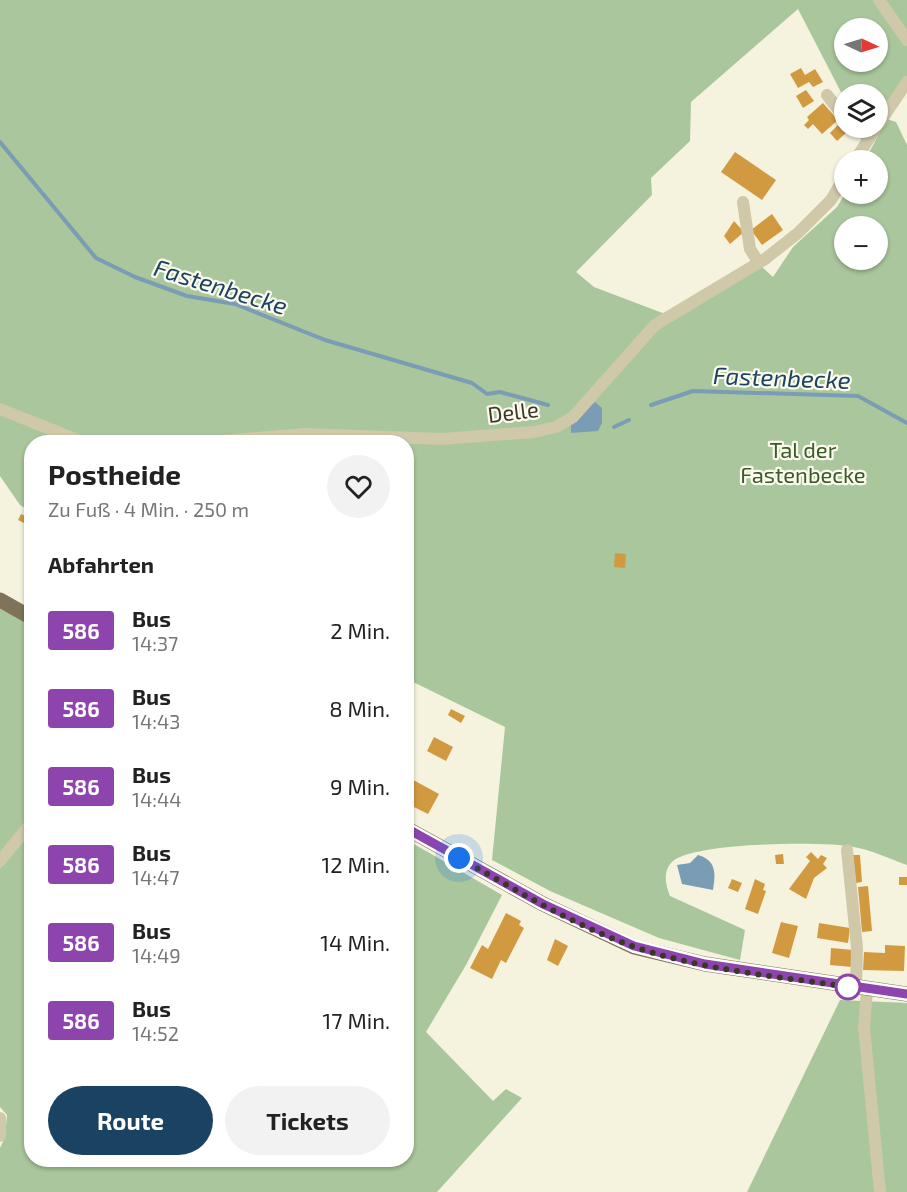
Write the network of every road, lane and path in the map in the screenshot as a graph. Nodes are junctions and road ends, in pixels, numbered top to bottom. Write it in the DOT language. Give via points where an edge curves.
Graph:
graph roads {
  1 [pos="879,0"];
  2 [pos="907,40"];
  3 [pos="907,82"];
  4 [pos="827,95"];
  5 [pos="834,104"];
  6 [pos="888,110"];
  7 [pos="834,195"];
  8 [pos="743,202"];
  9 [pos="759,262"];
  10 [pos="0,409"];
  11 [pos="65,435"];
  12 [pos="292,435"];
  13 [pos="332,435"];
  14 [pos="414,438"];
  15 [pos="0,600"];
  16 [pos="24,614"];
  17 [pos="24,832"];
  18 [pos="414,832"];
  19 [pos="847,850"];
  20 [pos="0,861"];
  21 [pos="861,989"];
  22 [pos="907,994"];
  23 [pos="0,1118"];
  24 [pos="0,1136"];
  25 [pos="880,1192"];
  1 -- 2 [label="street"];
  3 -- 6 [label="street"];
  4 -- 5 [label="street"];
  7 -- 9 [label="street, Delle" via="798,233"];
  8 -- 9 [label="street" via="750,249"];
  9 -- 14 [label="street, Delle" via="656,325 573,417 556,427 534,432"];
  10 -- 11 [label="street"];
  12 -- 13 [label="street, Delle"];
  15 -- 16 [label="main road"];
  17 -- 20 [label="street"];
  18 -- 21 [label="main road" via="543,904 634,946 687,961"];
  19 -- 21 [label="street"];
  21 -- 22 [label="main road"];
  21 -- 25 [label="street"];
  23 -- 24 [label="street"];
}
